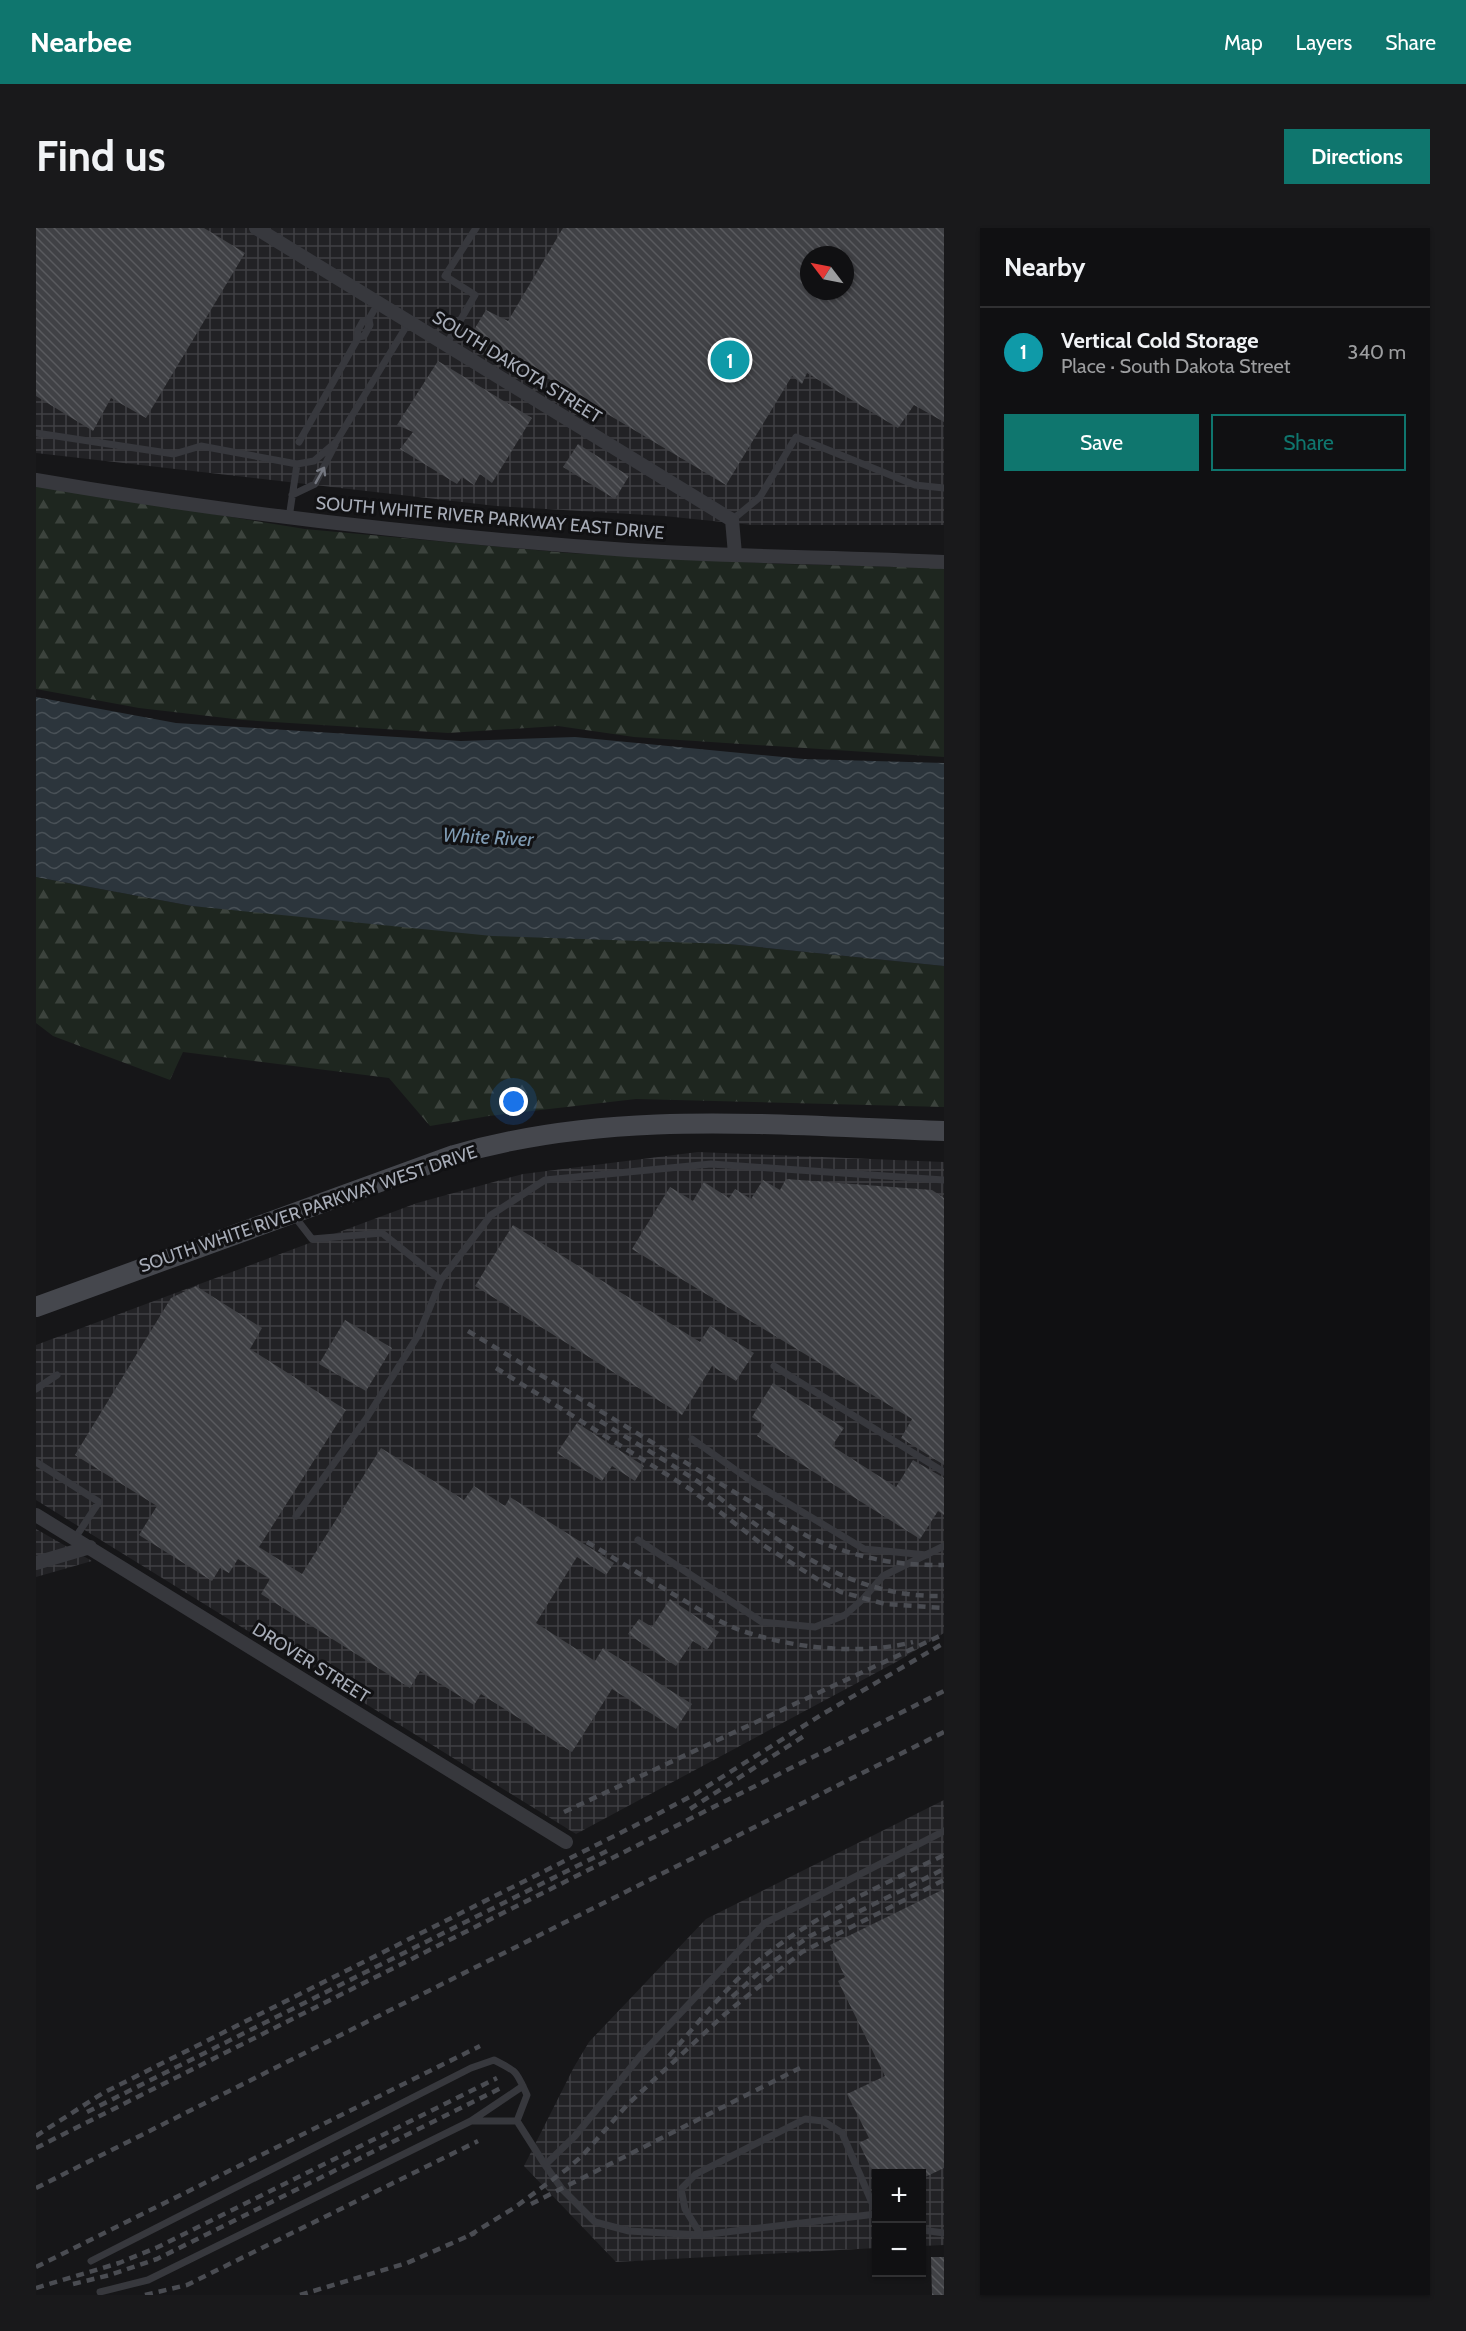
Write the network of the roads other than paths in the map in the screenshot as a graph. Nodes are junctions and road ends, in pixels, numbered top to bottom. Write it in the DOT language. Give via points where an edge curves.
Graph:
graph roads {
  1 [pos="256,228"];
  2 [pos="476,228"];
  3 [pos="378,303"];
  4 [pos="409,322"];
  5 [pos="446,345"];
  6 [pos="36,433"];
  7 [pos="299,442"];
  8 [pos="336,442"];
  9 [pos="297,464"];
  10 [pos="36,480"];
  11 [pos="944,488"];
  12 [pos="292,495"];
  13 [pos="289,518"];
  14 [pos="732,520"];
  15 [pos="735,554"];
  16 [pos="944,562"];
  17 [pos="944,1131"];
  18 [pos="944,1180"];
  19 [pos="292,1213"];
  20 [pos="441,1280"];
  21 [pos="36,1307"];
  22 [pos="774,1366"];
  23 [pos="57,1376"];
  24 [pos="36,1389"];
  25 [pos="692,1439"];
  26 [pos="36,1462"];
  27 [pos="944,1472"];
  28 [pos="36,1515"];
  29 [pos="296,1516"];
  30 [pos="75,1538"];
  31 [pos="638,1540"];
  32 [pos="944,1546"];
  33 [pos="90,1547"];
  34 [pos="927,1555"];
  35 [pos="36,1563"];
  36 [pos="944,1831"];
  37 [pos="566,1842"];
  38 [pos="524,2086"];
  39 [pos="471,2121"];
  40 [pos="518,2121"];
  41 [pos="545,2165"];
  42 [pos="872,2204"];
  43 [pos="872,2214"];
  44 [pos="926,2231"];
  45 [pos="944,2233"];
  46 [pos="701,2235"];
  47 [pos="91,2261"];
  48 [pos="100,2292"];
  1 -- 3 [label="street, SOUTH DAKOTA STREET"];
  2 -- 5 [label="lane" via="445,276 475,295"];
  3 -- 4 [label="street, SOUTH DAKOTA STREET"];
  3 -- 7 [label="lane" via="368,329 359,337"];
  4 -- 5 [label="street, SOUTH DAKOTA STREET"];
  4 -- 8 [label="lane"];
  5 -- 14 [label="street, SOUTH DAKOTA STREET"];
  6 -- 9 [label="lane" via="174,454 201,446"];
  8 -- 9 [label="lane" via="314,461"];
  12 -- 8 [label="lane, one-way" via="315,484"];
  9 -- 12 [label="lane"];
  10 -- 13 [label="street, SOUTH WHITE RIVER PARKWAY EAST DRIVE"];
  11 -- 14 [label="lane" via="915,485 796,437 760,497"];
  12 -- 13 [label="lane"];
  13 -- 15 [label="street, SOUTH WHITE RIVER PARKWAY EAST DRIVE" via="618,549"];
  14 -- 15 [label="street"];
  15 -- 16 [label="street, SOUTH WHITE RIVER PARKWAY EAST DRIVE"];
  17 -- 19 [label="street, SOUTH WHITE RIVER PARKWAY WEST DRIVE" via="674,1123 587,1128 467,1151"];
  18 -- 20 [label="lane" via="711,1164 545,1180 490,1215"];
  19 -- 20 [label="lane" via="312,1239 382,1233"];
  19 -- 21 [label="street, SOUTH WHITE RIVER PARKWAY WEST DRIVE"];
  20 -- 29 [label="lane" via="419,1334 366,1419"];
  22 -- 27 [label="lane"];
  23 -- 24 [label="lane"];
  25 -- 34 [label="lane" via="754,1483 864,1549"];
  26 -- 30 [label="lane" via="99,1502"];
  28 -- 30 [label="street, DROVER STREET"];
  30 -- 33 [label="street, DROVER STREET"];
  31 -- 34 [label="lane" via="762,1622 815,1627 845,1615 883,1576"];
  32 -- 34 [label="lane"];
  33 -- 35 [label="street"];
  33 -- 37 [label="street, DROVER STREET"];
  36 -- 41 [label="lane" via="765,1923"];
  38 -- 39 [label="lane"];
  38 -- 40 [label="lane" via="527,2095"];
  38 -- 47 [label="lane" via="516,2071 494,2060 471,2068"];
  39 -- 40 [label="lane"];
  39 -- 48 [label="lane" via="148,2280"];
  40 -- 41 [label="lane"];
  41 -- 46 [label="lane" via="562,2189 595,2222 629,2231"];
  42 -- 46 [label="lane" via="842,2133 824,2121 805,2119 696,2174 681,2189 685,2209"];
  43 -- 46 [label="lane"];
  44 -- 45 [label="lane"];
}
